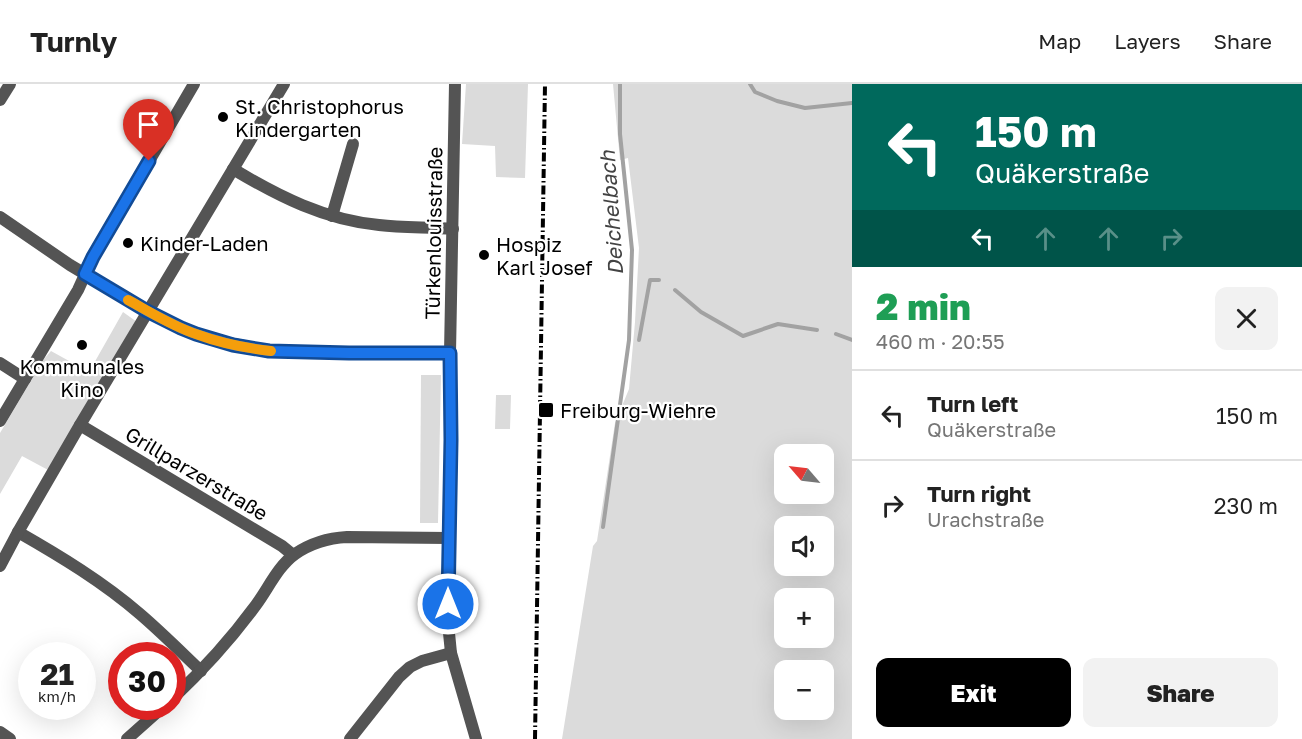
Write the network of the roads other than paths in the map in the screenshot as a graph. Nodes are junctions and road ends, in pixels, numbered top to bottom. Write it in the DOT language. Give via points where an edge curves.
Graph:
graph roads {
  1 [pos="10,84"];
  2 [pos="194,84"];
  3 [pos="284,84"];
  4 [pos="455,84"];
  5 [pos="0,100"];
  6 [pos="352,144"];
  7 [pos="233,169"];
  8 [pos="332,216"];
  9 [pos="0,217"];
  10 [pos="453,229"];
  11 [pos="85,274"];
  12 [pos="147,311"];
  13 [pos="450,353"];
  14 [pos="0,363"];
  15 [pos="25,379"];
  16 [pos="0,421"];
  17 [pos="80,425"];
  18 [pos="18,532"];
  19 [pos="448,538"];
  20 [pos="293,555"];
  21 [pos="0,566"];
  22 [pos="451,653"];
  23 [pos="201,671"];
  24 [pos="186,685"];
  25 [pos="148,720"];
  26 [pos="0,732"];
  27 [pos="10,739"];
  28 [pos="127,739"];
  29 [pos="350,739"];
  30 [pos="476,739"];
  1 -- 5 [label="street"];
  2 -- 11 [label="street"];
  3 -- 7 [label="street"];
  4 -- 10 [label="street, Türkenlouisstraße"];
  6 -- 8 [label="street"];
  7 -- 8 [label="street" via="289,200"];
  7 -- 12 [label="street"];
  8 -- 10 [label="street" via="377,225"];
  9 -- 11 [label="street"];
  10 -- 13 [label="street, Türkenlouisstraße"];
  11 -- 12 [label="street"];
  11 -- 15 [label="street"];
  12 -- 13 [label="street" via="196,334 269,351"];
  12 -- 17 [label="street"];
  13 -- 19 [label="street, Türkenlouisstraße"];
  14 -- 15 [label="street"];
  15 -- 16 [label="street"];
  17 -- 18 [label="street"];
  17 -- 20 [label="street, Grillparzerstraße"];
  18 -- 21 [label="street"];
  18 -- 23 [label="street" via="140,613"];
  19 -- 20 [label="street" via="331,538"];
  19 -- 22 [label="street, Türkenlouisstraße"];
  20 -- 23 [label="street"];
  22 -- 29 [label="street" via="410,667"];
  22 -- 30 [label="street, Türkenlouisstraße"];
  23 -- 24 [label="street"];
  25 -- 28 [label="street"];
  26 -- 27 [label="street"];
}
